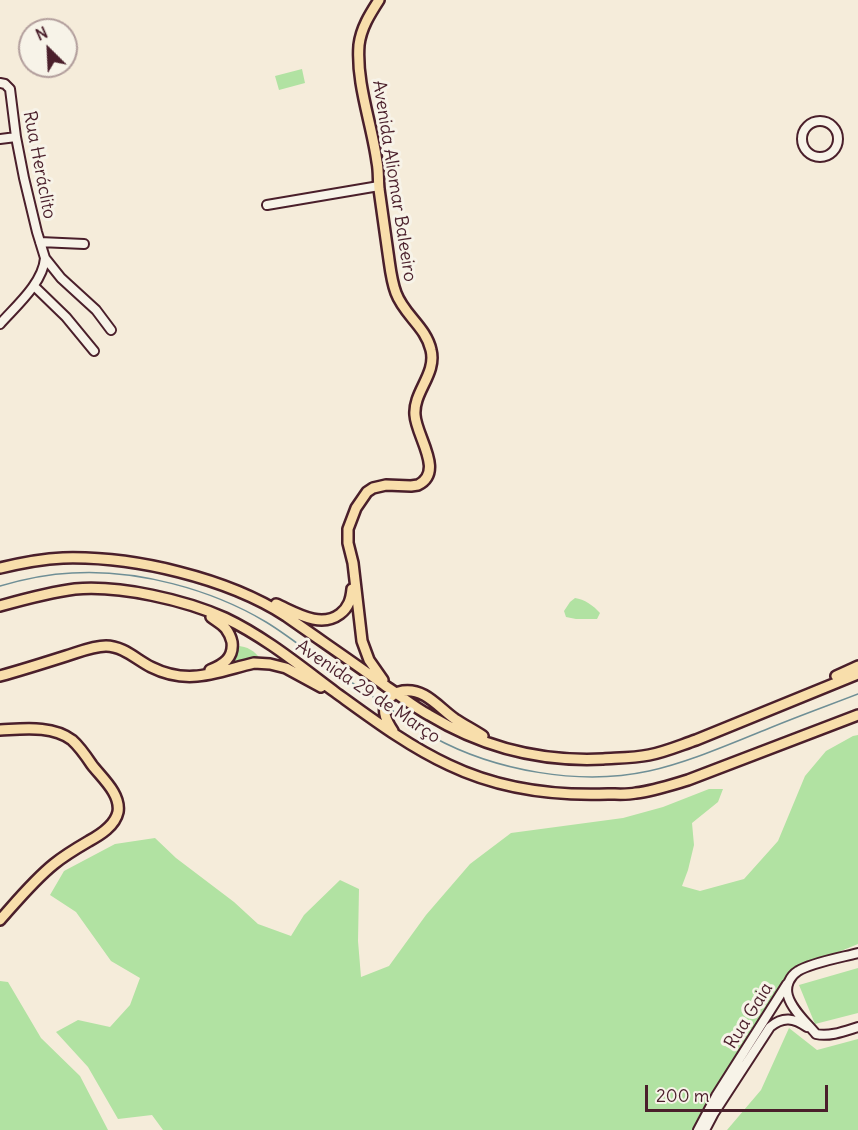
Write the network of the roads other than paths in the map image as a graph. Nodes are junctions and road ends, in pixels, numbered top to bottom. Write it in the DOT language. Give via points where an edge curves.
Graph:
graph roads {
  1 [pos="379,0"];
  2 [pos="0,83"];
  3 [pos="834,127"];
  4 [pos="16,137"];
  5 [pos="0,139"];
  6 [pos="379,186"];
  7 [pos="267,205"];
  8 [pos="40,242"];
  9 [pos="84,244"];
  10 [pos="45,258"];
  11 [pos="33,285"];
  12 [pos="0,324"];
  13 [pos="111,330"];
  14 [pos="94,351"];
  15 [pos="349,550"];
  16 [pos="0,568"];
  17 [pos="248,594"];
  18 [pos="0,606"];
  19 [pos="199,609"];
  20 [pos="858,666"];
  21 [pos="169,674"];
  22 [pos="858,674"];
  23 [pos="0,676"];
  24 [pos="392,690"];
  25 [pos="337,693"];
  26 [pos="759,713"];
  27 [pos="858,717"];
  28 [pos="0,730"];
  29 [pos="394,733"];
  30 [pos="502,748"];
  31 [pos="0,920"];
  32 [pos="858,953"];
  33 [pos="790,980"];
  34 [pos="858,1027"];
  35 [pos="816,1034"];
  36 [pos="698,1130"];
  37 [pos="705,1130"];
  1 -- 6 [label="main road, Avenida Aliomar Baleeiro" via="365,24 358,58"];
  2 -- 4 [label="street, Rua Heráclito" via="10,89"];
  3 -- 3 [label="street" via="824,121 808,126 802,141 807,152 818,157 834,151 838,141"];
  4 -- 5 [label="street"];
  4 -- 8 [label="street, Rua Heráclito"];
  6 -- 7 [label="street"];
  6 -- 15 [label="main road, Avenida Aliomar Baleeiro" via="395,292 425,333 432,353 433,360 414,408 430,472 418,485 380,486 367,492 348,529"];
  8 -- 9 [label="street"];
  8 -- 10 [label="street, Rua Heráclito"];
  10 -- 11 [label="street" via="43,271"];
  10 -- 13 [label="street"];
  11 -- 12 [label="street"];
  11 -- 14 [label="street"];
  15 -- 17 [label="main road, Avenida Aliomar Baleeiro" via="350,599 345,610 332,618 308,617"];
  15 -- 24 [label="main road, Avenida Aliomar Baleeiro" via="362,641 369,660"];
  16 -- 17 [label="main road, Avenida 29 de Março" via="49,559 109,560 157,567"];
  17 -- 24 [label="main road, Avenida 29 de Março"];
  18 -- 19 [label="main road, Avenida 29 de Março" via="90,588 151,595"];
  19 -- 21 [label="main road" via="230,634 229,658 207,670"];
  19 -- 25 [label="main road, Avenida 29 de Março" via="239,625"];
  20 -- 26 [label="main road"];
  21 -- 23 [label="main road" via="107,646"];
  21 -- 25 [label="main road" via="194,678 254,663 270,664"];
  22 -- 26 [label="main road, Avenida 29 de Março"];
  24 -- 29 [label="main road" via="385,711"];
  24 -- 30 [label="main road, Avenida 29 de Março" via="428,715"];
  24 -- 30 [label="main road" via="425,695 456,720"];
  25 -- 29 [label="main road, Avenida 29 de Março"];
  26 -- 30 [label="main road, Avenida 29 de Março" via="648,755 561,759"];
  27 -- 29 [label="main road, Avenida 29 de Março" via="688,780 635,794 548,794 489,781 450,766"];
  28 -- 31 [label="main road" via="52,731 68,738 110,788 118,813 106,830 52,865"];
  32 -- 33 [label="street" via="801,969"];
  33 -- 35 [label="street" via="789,1000"];
  33 -- 36 [label="street, Rua Gaia"];
  34 -- 35 [label="street"];
  35 -- 37 [label="street, Rua Gaia" via="790,1019 779,1020 770,1027"];
}
